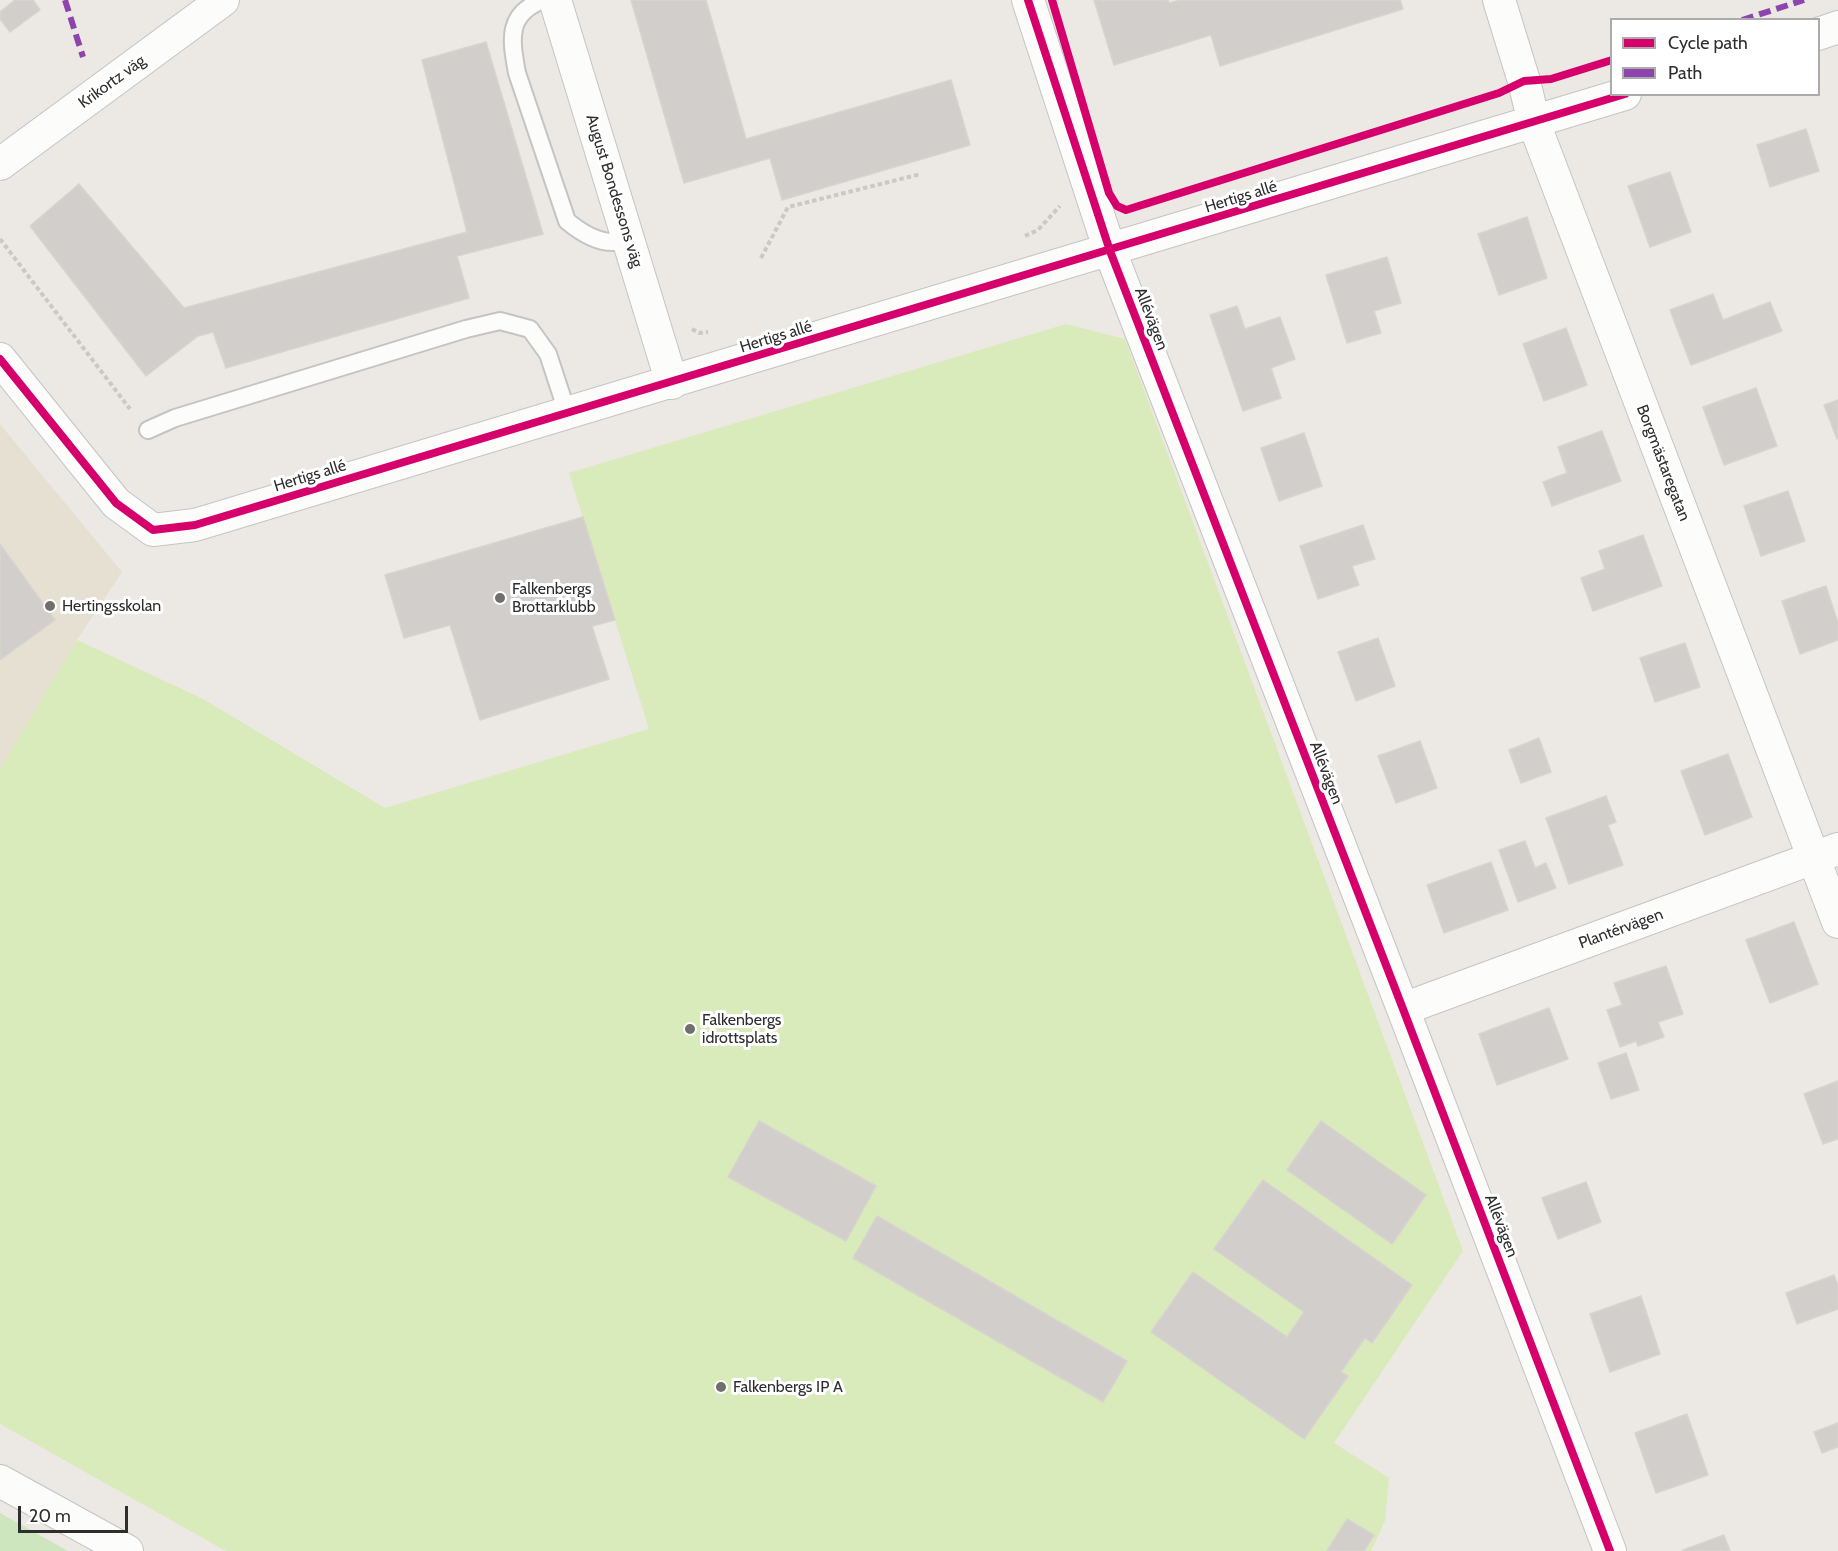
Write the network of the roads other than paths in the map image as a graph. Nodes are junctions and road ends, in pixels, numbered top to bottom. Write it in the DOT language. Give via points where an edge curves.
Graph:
graph roads {
  1 [pos="223,0"];
  2 [pos="543,0"];
  3 [pos="555,0"];
  4 [pos="1028,0"];
  5 [pos="1498,0"];
  6 [pos="1838,27"];
  7 [pos="1820,33"];
  8 [pos="1619,96"];
  9 [pos="1534,123"];
  10 [pos="0,164"];
  11 [pos="628,237"];
  12 [pos="1110,251"];
  13 [pos="0,359"];
  14 [pos="672,383"];
  15 [pos="567,412"];
  16 [pos="148,430"];
  17 [pos="1826,853"];
  18 [pos="1838,922"];
  19 [pos="1403,1009"];
  20 [pos="0,1481"];
  21 [pos="127,1551"];
  22 [pos="1610,1551"];
  1 -- 10 [label="street, Krikortz väg"];
  2 -- 11 [label="lane" via="521,15 512,32 513,50 517,73 567,221 599,239 615,242"];
  3 -- 11 [label="street, August Bondessons väg"];
  4 -- 12 [label="street, Allévägen"];
  5 -- 9 [label="street, Borgmästaregatan"];
  6 -- 7 [label="street"];
  8 -- 9 [label="street, Hertigs allé"];
  9 -- 12 [label="street, Hertigs allé"];
  9 -- 17 [label="street, Borgmästaregatan"];
  11 -- 14 [label="street, August Bondessons väg"];
  12 -- 14 [label="street, Hertigs allé"];
  12 -- 19 [label="street, Allévägen"];
  13 -- 15 [label="street, Hertigs allé" via="116,503 153,530 195,525"];
  14 -- 15 [label="street, Hertigs allé"];
  15 -- 16 [label="lane" via="548,354 536,337 530,329 500,321 466,328 175,418"];
  17 -- 18 [label="street, Borgmästaregatan"];
  17 -- 19 [label="street, Plantérvägen"];
  19 -- 22 [label="street, Allévägen"];
  20 -- 21 [label="street"];
}
